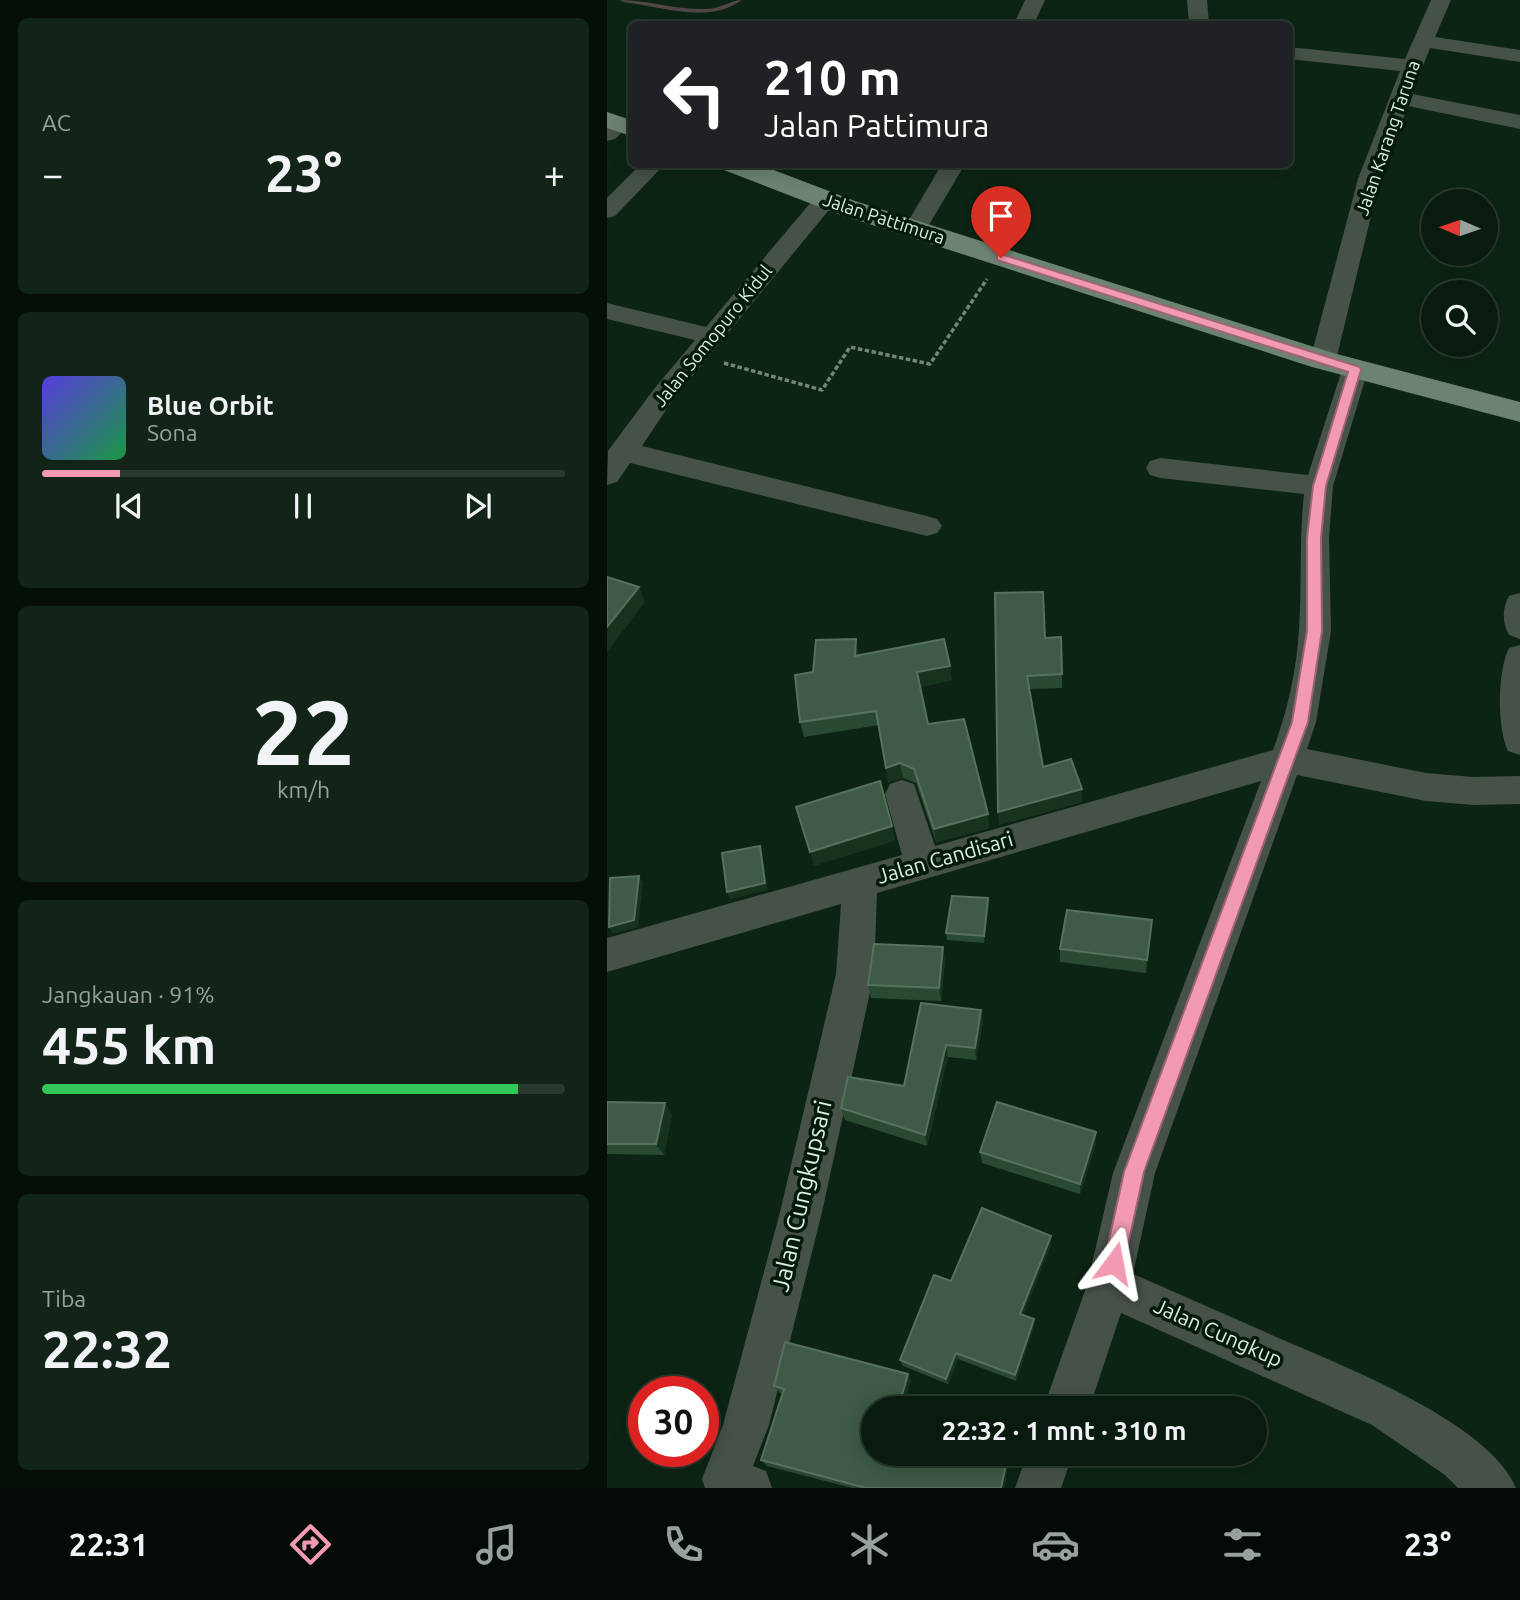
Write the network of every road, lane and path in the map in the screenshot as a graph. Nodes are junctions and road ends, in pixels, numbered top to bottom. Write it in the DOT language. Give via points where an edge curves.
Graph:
graph roads {
  1 [pos="1036,0"];
  2 [pos="1197,0"];
  3 [pos="1441,0"];
  4 [pos="1026,21"];
  5 [pos="1199,21"];
  6 [pos="1423,41"];
  7 [pos="1293,52"];
  8 [pos="1520,56"];
  9 [pos="1412,66"];
  10 [pos="1400,98"];
  11 [pos="1520,122"];
  12 [pos="650,168"];
  13 [pos="743,168"];
  14 [pos="952,168"];
  15 [pos="825,201"];
  16 [pos="607,211"];
  17 [pos="915,230"];
  18 [pos="1001,258"];
  19 [pos="607,311"];
  20 [pos="712,336"];
  21 [pos="695,356"];
  22 [pos="1323,360"];
  23 [pos="1355,370"];
  24 [pos="1520,412"];
  25 [pos="622,451"];
  26 [pos="1160,468"];
  27 [pos="607,475"];
  28 [pos="1319,486"];
  29 [pos="927,526"];
  30 [pos="1520,604"];
  31 [pos="1520,627"];
  32 [pos="1520,657"];
  33 [pos="1520,742"];
  34 [pos="1285,760"];
  35 [pos="1520,790"];
  36 [pos="902,794"];
  37 [pos="923,865"];
  38 [pos="860,883"];
  39 [pos="607,955"];
  40 [pos="1109,1285"];
  41 [pos="1071,1396"];
  42 [pos="1046,1466"];
  43 [pos="731,1485"];
  44 [pos="1038,1488"];
  45 [pos="1493,1488"];
  1 -- 4 [label="street"];
  2 -- 5 [label="street"];
  3 -- 6 [label="street, Jalan Karang Taruna"];
  6 -- 8 [label="street"];
  6 -- 9 [label="street, Jalan Karang Taruna"];
  7 -- 9 [label="street"];
  9 -- 10 [label="street, Jalan Karang Taruna"];
  10 -- 11 [label="street"];
  10 -- 22 [label="street, Jalan Karang Taruna" via="1369,179"];
  12 -- 16 [label="street"];
  13 -- 15 [label="main road, Jalan Pattimura"];
  14 -- 17 [label="street"];
  15 -- 17 [label="main road, Jalan Pattimura"];
  15 -- 20 [label="street, Jalan Somopuro Kidul"];
  17 -- 18 [label="main road, Jalan Pattimura"];
  18 -- 21 [label="path" via="930,364 850,347 822,390"];
  18 -- 22 [label="main road, Jalan Pattimura"];
  19 -- 20 [label="street"];
  20 -- 21 [label="street, Jalan Somopuro Kidul"];
  21 -- 25 [label="street, Jalan Somopuro Kidul"];
  22 -- 23 [label="main road, Jalan Pattimura"];
  23 -- 24 [label="main road, Jalan Pattimura"];
  23 -- 28 [label="street"];
  25 -- 27 [label="street, Jalan Somopuro Kidul"];
  25 -- 29 [label="street"];
  26 -- 28 [label="street"];
  28 -- 34 [label="street" via="1314,538 1315,631 1300,722"];
  30 -- 31 [label="street"];
  32 -- 33 [label="street" via="1516,704"];
  34 -- 35 [label="street" via="1426,787"];
  34 -- 37 [label="street, Jalan Candisari"];
  34 -- 40 [label="street" via="1134,1172"];
  36 -- 37 [label="street"];
  37 -- 38 [label="street, Jalan Candisari"];
  38 -- 39 [label="street, Jalan Candisari"];
  38 -- 43 [label="street, Jalan Cungkupsari" via="854,974 801,1212"];
  40 -- 41 [label="street"];
  40 -- 45 [label="street, Jalan Cungkup" via="1388,1409 1461,1459"];
  42 -- 44 [label="street"];
}
